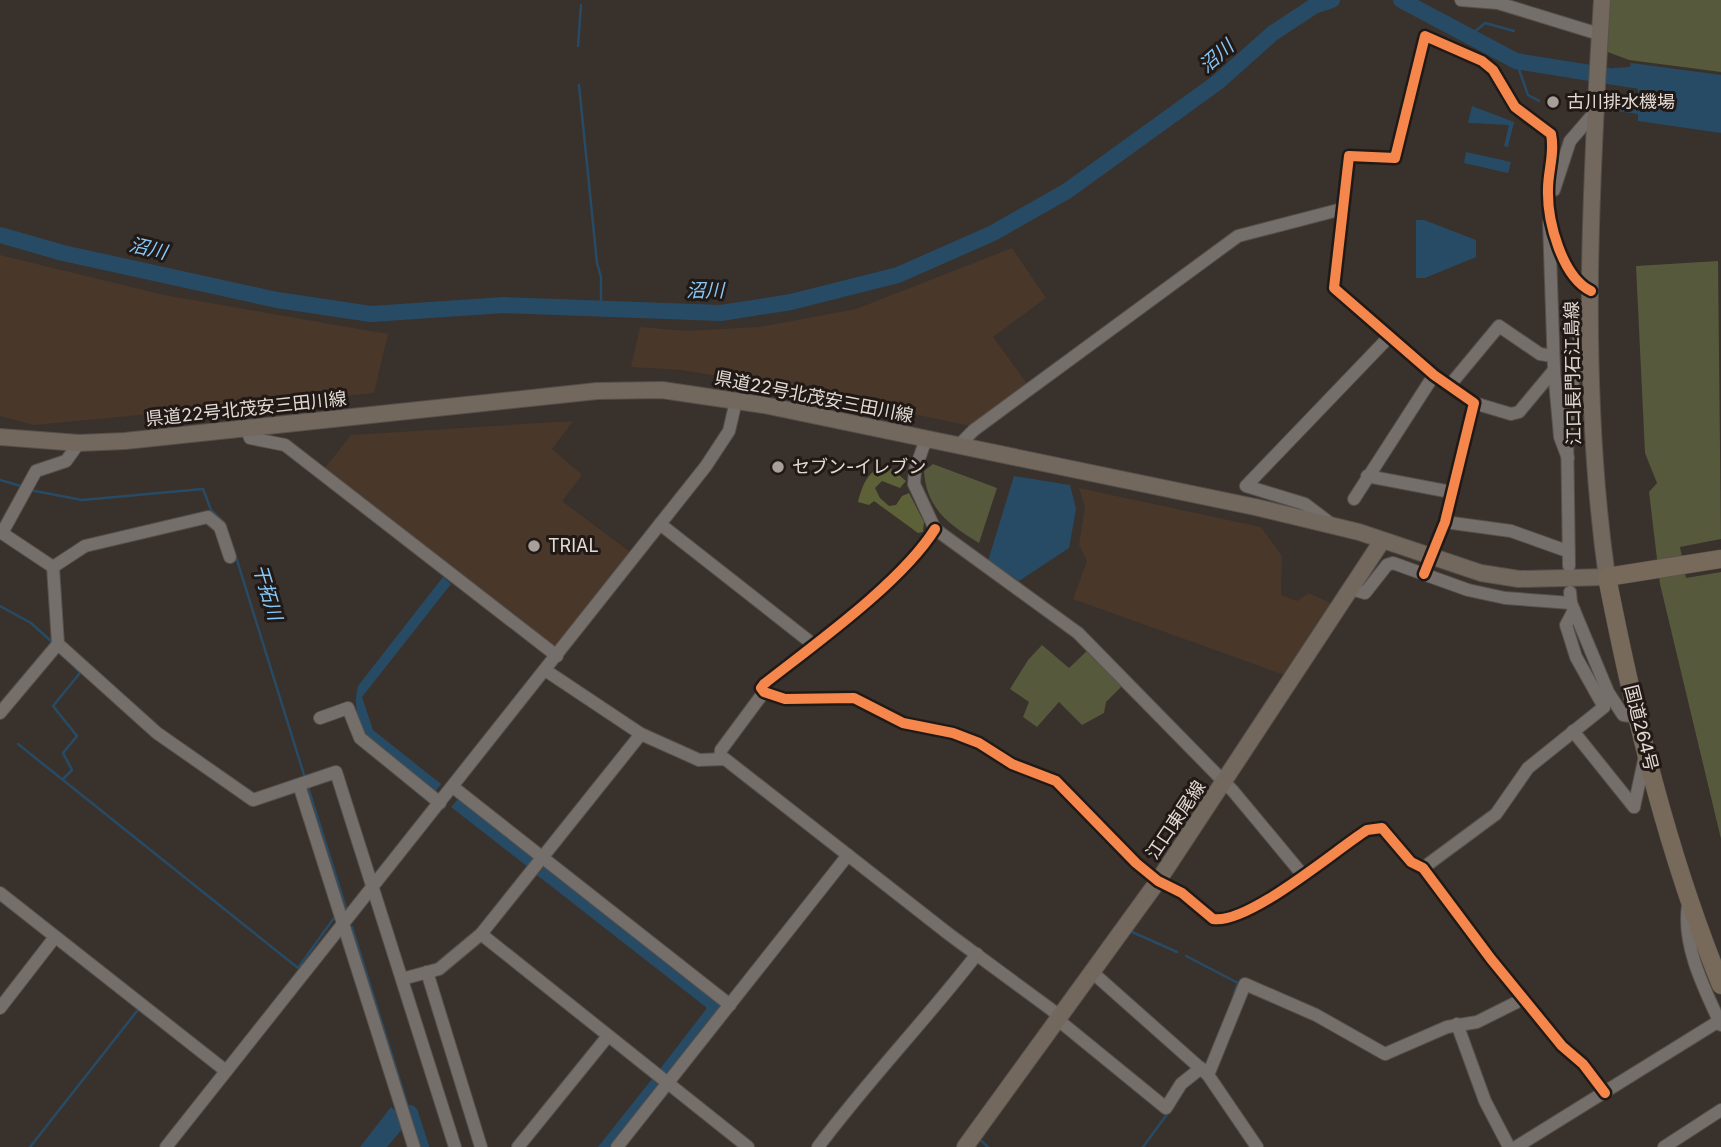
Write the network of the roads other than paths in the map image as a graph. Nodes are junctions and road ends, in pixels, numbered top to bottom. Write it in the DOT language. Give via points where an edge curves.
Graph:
graph roads {
  1 [pos="1461,0"];
  2 [pos="1602,0"];
  3 [pos="1600,34"];
  4 [pos="1595,112"];
  5 [pos="1342,209"];
  6 [pos="1551,213"];
  7 [pos="1591,291"];
  8 [pos="1591,321"];
  9 [pos="1389,337"];
  10 [pos="1553,356"];
  11 [pos="1554,370"];
  12 [pos="1434,375"];
  13 [pos="1450,385"];
  14 [pos="736,401"];
  15 [pos="1474,403"];
  16 [pos="246,428"];
  17 [pos="0,437"];
  18 [pos="926,439"];
  19 [pos="79,443"];
  20 [pos="959,445"];
  21 [pos="1568,458"];
  22 [pos="1367,475"];
  23 [pos="1451,492"];
  24 [pos="1354,499"];
  25 [pos="1445,522"];
  26 [pos="660,524"];
  27 [pos="1333,526"];
  28 [pos="935,529"];
  29 [pos="1,535"];
  30 [pos="1382,541"];
  31 [pos="1435,547"];
  32 [pos="1567,551"];
  33 [pos="230,557"];
  34 [pos="1721,559"];
  35 [pos="1569,566"];
  36 [pos="53,567"];
  37 [pos="1607,577"];
  38 [pos="1351,590"];
  39 [pos="1572,601"];
  40 [pos="58,645"];
  41 [pos="814,645"];
  42 [pos="557,656"];
  43 [pos="545,670"];
  44 [pos="764,692"];
  45 [pos="0,713"];
  46 [pos="1637,717"];
  47 [pos="320,718"];
  48 [pos="1573,731"];
  49 [pos="641,734"];
  50 [pos="1646,751"];
  51 [pos="720,758"];
  52 [pos="304,783"];
  53 [pos="1223,785"];
  54 [pos="453,787"];
  55 [pos="440,803"];
  56 [pos="848,855"];
  57 [pos="543,858"];
  58 [pos="1423,869"];
  59 [pos="1303,874"];
  60 [pos="1158,881"];
  61 [pos="373,887"];
  62 [pos="0,893"];
  63 [pos="1688,902"];
  64 [pos="343,923"];
  65 [pos="481,934"];
  66 [pos="55,937"];
  67 [pos="977,954"];
  68 [pos="427,972"];
  69 [pos="1092,972"];
  70 [pos="402,979"];
  71 [pos="1721,985"];
  72 [pos="1523,999"];
  73 [pos="730,1005"];
  74 [pos="0,1008"];
  75 [pos="1059,1018"];
  76 [pos="1720,1023"];
  77 [pos="1457,1024"];
  78 [pos="608,1036"];
  79 [pos="226,1071"];
  80 [pos="1204,1072"];
  81 [pos="668,1083"];
  82 [pos="1605,1093"];
  83 [pos="1721,1110"];
  84 [pos="166,1147"];
  85 [pos="414,1147"];
  86 [pos="455,1147"];
  87 [pos="481,1147"];
  88 [pos="518,1147"];
  89 [pos="617,1147"];
  90 [pos="748,1147"];
  91 [pos="818,1147"];
  92 [pos="965,1147"];
  93 [pos="1257,1147"];
  94 [pos="1509,1147"];
  95 [pos="1516,1147"];
  96 [pos="1664,1147"];
  1 -- 3 [label="street" via="1498,3"];
  2 -- 3 [label="main road, 江口長門石江島線"];
  3 -- 4 [label="main road, 江口長門石江島線"];
  4 -- 6 [label="street" via="1570,141"];
  4 -- 7 [label="main road, 江口長門石江島線"];
  5 -- 6 [label="street" via="1349,156 1395,158 1425,36 1482,61 1493,70 1515,107 1551,134 1547,191"];
  5 -- 9 [label="street" via="1334,288"];
  5 -- 20 [label="street" via="1238,236"];
  6 -- 7 [label="street" via="1565,267 1579,286"];
  6 -- 10 [label="street"];
  7 -- 8 [label="main road, 江口長門石江島線"];
  8 -- 21 [label="street" via="1579,336 1580,361 1569,395"];
  8 -- 37 [label="main road, 江口長門石江島線" via="1595,493"];
  9 -- 12 [label="street"];
  9 -- 27 [label="street" via="1246,486 1305,504"];
  10 -- 11 [label="street"];
  10 -- 13 [label="street" via="1540,354 1499,326"];
  11 -- 15 [label="street" via="1519,411 1511,414"];
  11 -- 21 [label="street" via="1560,437"];
  12 -- 13 [label="street"];
  12 -- 22 [label="street"];
  13 -- 15 [label="street"];
  14 -- 16 [label="main road, 県道22号北茂安三田川線" via="662,390 597,391"];
  14 -- 18 [label="main road, 県道22号北茂安三田川線"];
  14 -- 26 [label="street" via="729,431"];
  15 -- 23 [label="street"];
  16 -- 19 [label="main road, 県道22号北茂安三田川線"];
  16 -- 42 [label="street" via="250,438 272,440 294,452"];
  17 -- 19 [label="main road, 県道22号北茂安三田川線"];
  18 -- 20 [label="main road, 県道22号北茂安三田川線"];
  18 -- 28 [label="street" via="914,484"];
  19 -- 29 [label="street" via="65,461 36,471"];
  20 -- 27 [label="main road, 県道22号北茂安三田川線"];
  21 -- 32 [label="street"];
  22 -- 23 [label="street"];
  22 -- 24 [label="street"];
  23 -- 25 [label="street"];
  25 -- 31 [label="street"];
  25 -- 32 [label="street" via="1511,531"];
  26 -- 41 [label="street"];
  26 -- 42 [label="street"];
  27 -- 30 [label="main road, 県道22号北茂安三田川線"];
  28 -- 41 [label="street" via="902,568"];
  28 -- 53 [label="street" via="1078,634"];
  29 -- 36 [label="street"];
  30 -- 37 [label="main road, 県道22号北茂安三田川線" via="1481,573 1519,579"];
  30 -- 38 [label="main road, 江口東尾線"];
  32 -- 35 [label="street"];
  33 -- 36 [label="street" via="220,527 208,517 85,546"];
  34 -- 37 [label="highway"];
  36 -- 40 [label="street"];
  37 -- 46 [label="highway, 国道264号"];
  38 -- 39 [label="street" via="1365,593 1389,563 1425,570 1468,590 1505,598"];
  38 -- 53 [label="main road, 江口東尾線"];
  39 -- 46 [label="street" via="1608,692 1623,715"];
  39 -- 48 [label="street" via="1566,625 1576,657 1604,707"];
  40 -- 45 [label="street"];
  40 -- 52 [label="street" via="157,733 253,800"];
  41 -- 44 [label="street" via="764,684"];
  42 -- 43 [label="street"];
  43 -- 49 [label="street"];
  43 -- 54 [label="street"];
  44 -- 51 [label="street" via="721,750"];
  44 -- 60 [label="street" via="785,699 854,698 903,723 979,743 1069,790"];
  46 -- 50 [label="highway, 国道264号"];
  47 -- 55 [label="street" via="348,708 360,738"];
  48 -- 50 [label="street" via="1634,807"];
  48 -- 58 [label="street" via="1528,768 1496,814"];
  49 -- 51 [label="street" via="699,760"];
  49 -- 57 [label="street"];
  50 -- 63 [label="highway, 国道264号"];
  51 -- 56 [label="street"];
  52 -- 61 [label="street" via="336,772"];
  52 -- 64 [label="street"];
  53 -- 59 [label="street"];
  53 -- 60 [label="main road, 江口東尾線"];
  54 -- 55 [label="street"];
  54 -- 57 [label="street"];
  55 -- 61 [label="street"];
  56 -- 67 [label="street"];
  56 -- 73 [label="street"];
  57 -- 65 [label="street"];
  57 -- 73 [label="street"];
  58 -- 59 [label="street" via="1411,862 1387,832 1376,827"];
  58 -- 72 [label="street"];
  59 -- 60 [label="street" via="1242,913 1221,921 1182,892"];
  60 -- 69 [label="main road, 江口東尾線"];
  61 -- 64 [label="street"];
  61 -- 70 [label="street"];
  62 -- 66 [label="street"];
  63 -- 71 [label="highway, 国道264号"];
  63 -- 76 [label="street" via="1698,972"];
  64 -- 79 [label="street"];
  64 -- 85 [label="street"];
  65 -- 68 [label="street" via="439,969"];
  65 -- 78 [label="street"];
  66 -- 74 [label="street"];
  66 -- 79 [label="street"];
  67 -- 75 [label="street"];
  67 -- 91 [label="street"];
  68 -- 70 [label="street"];
  68 -- 87 [label="street"];
  69 -- 75 [label="main road, 江口東尾線"];
  69 -- 80 [label="street"];
  70 -- 86 [label="street"];
  72 -- 77 [label="street" via="1478,1022"];
  72 -- 82 [label="street"];
  73 -- 81 [label="street"];
  75 -- 80 [label="street" via="1166,1108 1181,1084"];
  75 -- 92 [label="main road, 江口東尾線"];
  76 -- 82 [label="street"];
  77 -- 80 [label="street" via="1385,1054 1315,1015 1245,984"];
  77 -- 94 [label="street" via="1485,1101"];
  78 -- 81 [label="street"];
  78 -- 88 [label="street"];
  79 -- 84 [label="street"];
  80 -- 93 [label="street"];
  81 -- 89 [label="street"];
  81 -- 90 [label="street"];
  82 -- 95 [label="street"];
  83 -- 96 [label="street"];
}
